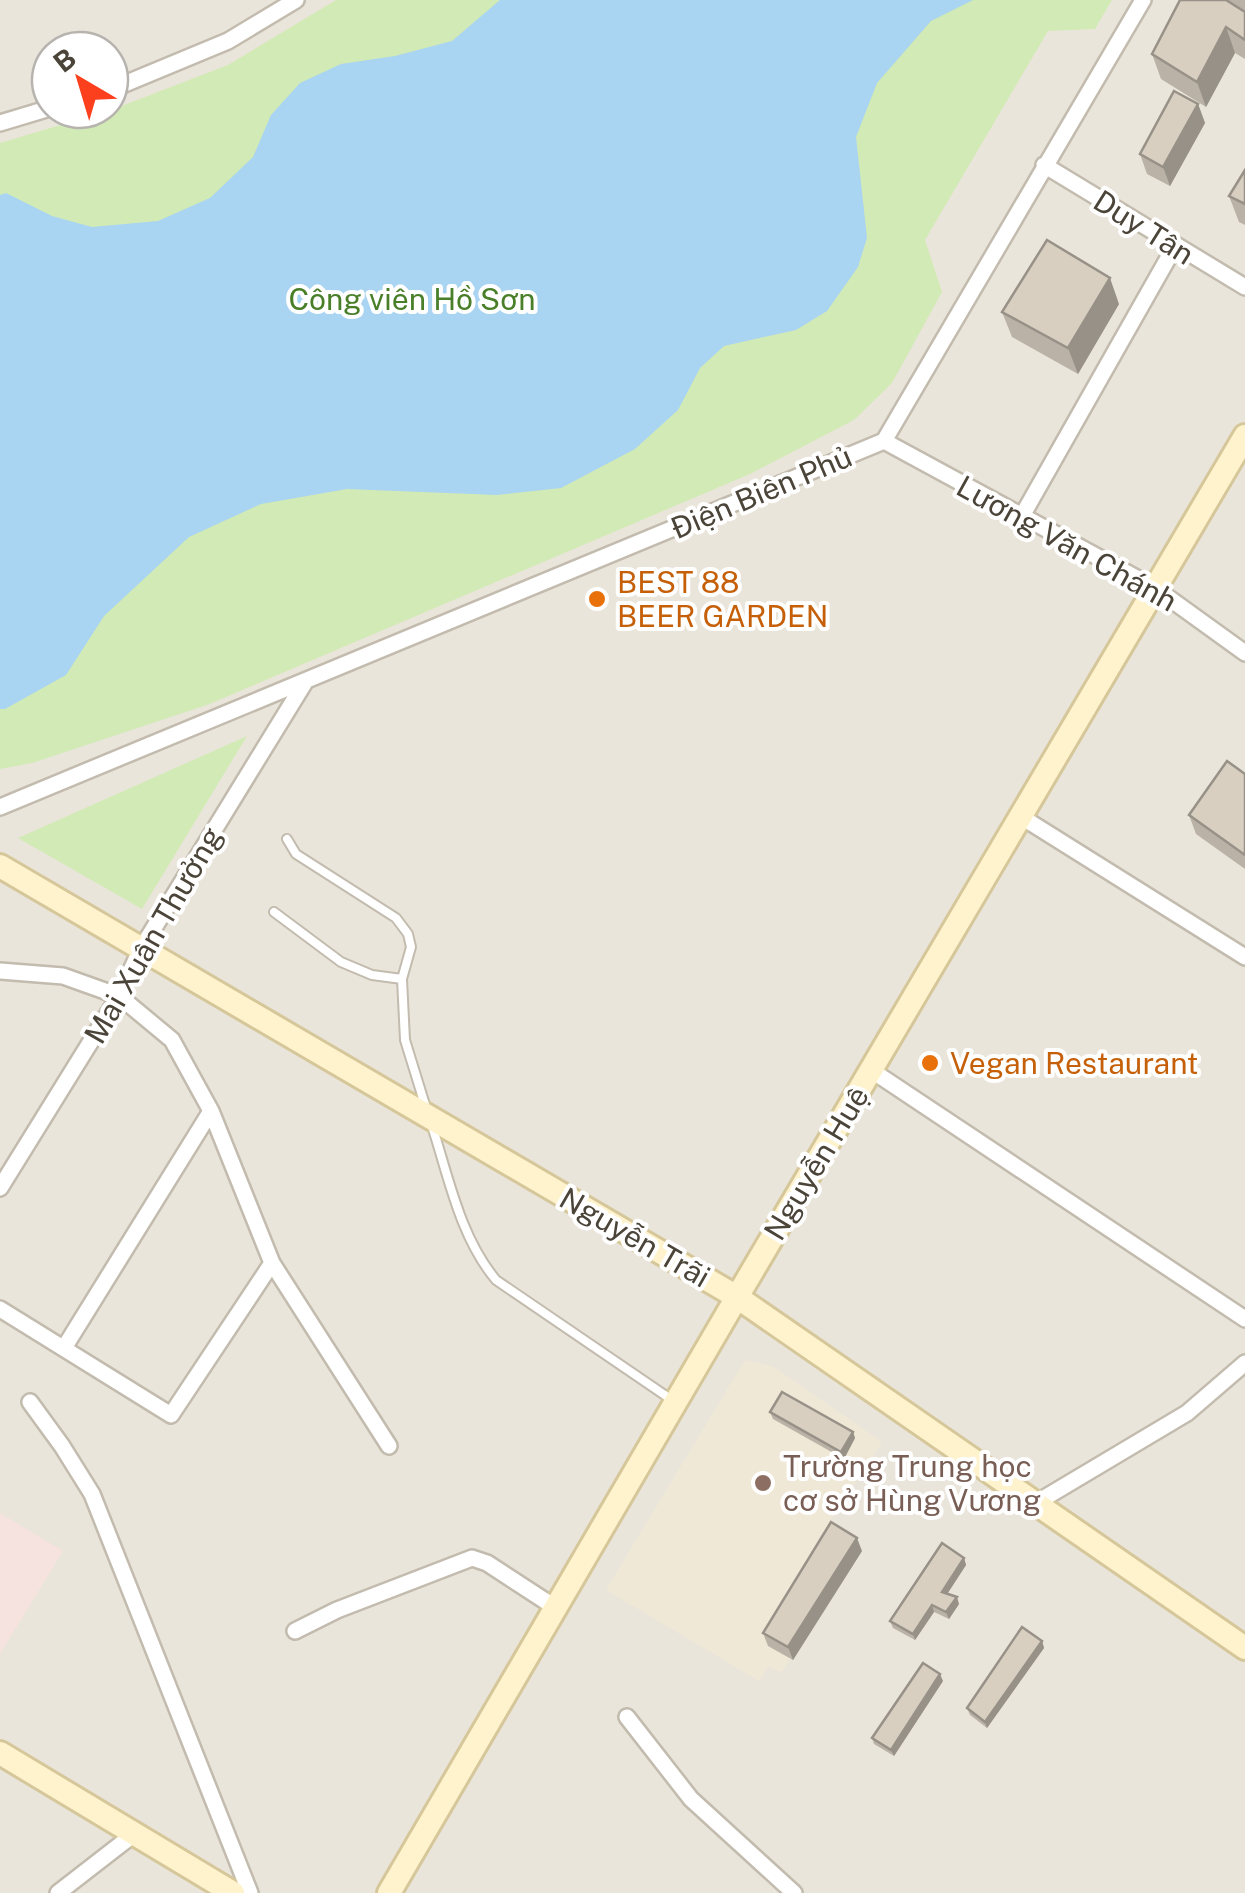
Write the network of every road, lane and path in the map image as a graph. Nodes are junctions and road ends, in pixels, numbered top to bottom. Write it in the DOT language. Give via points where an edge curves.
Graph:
graph roads {
  1 [pos="296,0"];
  2 [pos="1143,0"];
  3 [pos="130,82"];
  4 [pos="30,114"];
  5 [pos="0,122"];
  6 [pos="1044,165"];
  7 [pos="1174,246"];
  8 [pos="1245,288"];
  9 [pos="1245,436"];
  10 [pos="884,441"];
  11 [pos="1022,516"];
  12 [pos="1155,588"];
  13 [pos="1245,652"];
  14 [pos="305,682"];
  15 [pos="0,807"];
  16 [pos="1020,816"];
  17 [pos="288,839"];
  18 [pos="0,866"];
  19 [pos="274,912"];
  20 [pos="141,949"];
  21 [pos="1245,956"];
  22 [pos="0,971"];
  23 [pos="402,979"];
  24 [pos="119,996"];
  25 [pos="871,1070"];
  26 [pos="211,1111"];
  27 [pos="430,1118"];
  28 [pos="0,1188"];
  29 [pos="272,1262"];
  30 [pos="737,1297"];
  31 [pos="0,1309"];
  32 [pos="1245,1320"];
  33 [pos="64,1348"];
  34 [pos="1245,1363"];
  35 [pos="30,1402"];
  36 [pos="676,1402"];
  37 [pos="389,1446"];
  38 [pos="1036,1504"];
  39 [pos="556,1608"];
  40 [pos="295,1631"];
  41 [pos="1245,1648"];
  42 [pos="627,1718"];
  43 [pos="0,1754"];
  44 [pos="134,1834"];
  45 [pos="58,1893"];
  46 [pos="233,1893"];
  47 [pos="250,1893"];
  48 [pos="389,1893"];
  49 [pos="794,1893"];
  1 -- 3 [label="street" via="228,41"];
  2 -- 6 [label="street, Điện Biên Phủ"];
  4 -- 5 [label="street"];
  6 -- 7 [label="street, Duy Tân"];
  6 -- 10 [label="street, Điện Biên Phủ"];
  7 -- 8 [label="street, Duy Tân"];
  7 -- 11 [label="street"];
  9 -- 12 [label="street, Nguyễn Huệ"];
  10 -- 11 [label="street, Lương Văn Chánh"];
  10 -- 14 [label="street, Điện Biên Phủ"];
  11 -- 12 [label="street, Lương Văn Chánh"];
  12 -- 13 [label="street, Lương Văn Chánh"];
  12 -- 16 [label="street, Nguyễn Huệ"];
  14 -- 15 [label="street, Điện Biên Phủ"];
  14 -- 20 [label="street, Mai Xuân Thưởng"];
  16 -- 21 [label="street"];
  16 -- 25 [label="street, Nguyễn Huệ"];
  17 -- 23 [label="lane" via="296,854 396,918 411,947"];
  18 -- 20 [label="street, Nguyễn Trãi"];
  19 -- 23 [label="lane" via="342,962 372,976"];
  20 -- 24 [label="street, Mai Xuân Thưởng"];
  20 -- 27 [label="street, Nguyễn Trãi"];
  22 -- 24 [label="street" via="64,976"];
  23 -- 27 [label="lane" via="405,1040"];
  24 -- 26 [label="street" via="172,1040"];
  24 -- 28 [label="street, Mai Xuân Thưởng"];
  25 -- 30 [label="street, Nguyễn Huệ"];
  25 -- 32 [label="street"];
  26 -- 29 [label="street"];
  26 -- 33 [label="street"];
  27 -- 30 [label="street, Nguyễn Trãi"];
  27 -- 36 [label="lane" via="464,1226 496,1280"];
  29 -- 33 [label="street" via="170,1415"];
  29 -- 37 [label="street"];
  30 -- 36 [label="street, Nguyễn Huệ"];
  30 -- 38 [label="street, Nguyễn Trãi"];
  31 -- 33 [label="street"];
  34 -- 38 [label="street" via="1186,1414"];
  35 -- 47 [label="street" via="92,1494"];
  36 -- 39 [label="street, Nguyễn Huệ"];
  38 -- 41 [label="street, Nguyễn Trãi"];
  39 -- 40 [label="street" via="472,1558"];
  39 -- 48 [label="street, Nguyễn Huệ"];
  42 -- 49 [label="street" via="691,1799"];
  43 -- 44 [label="street"];
  44 -- 45 [label="street"];
  44 -- 46 [label="street"];
}
